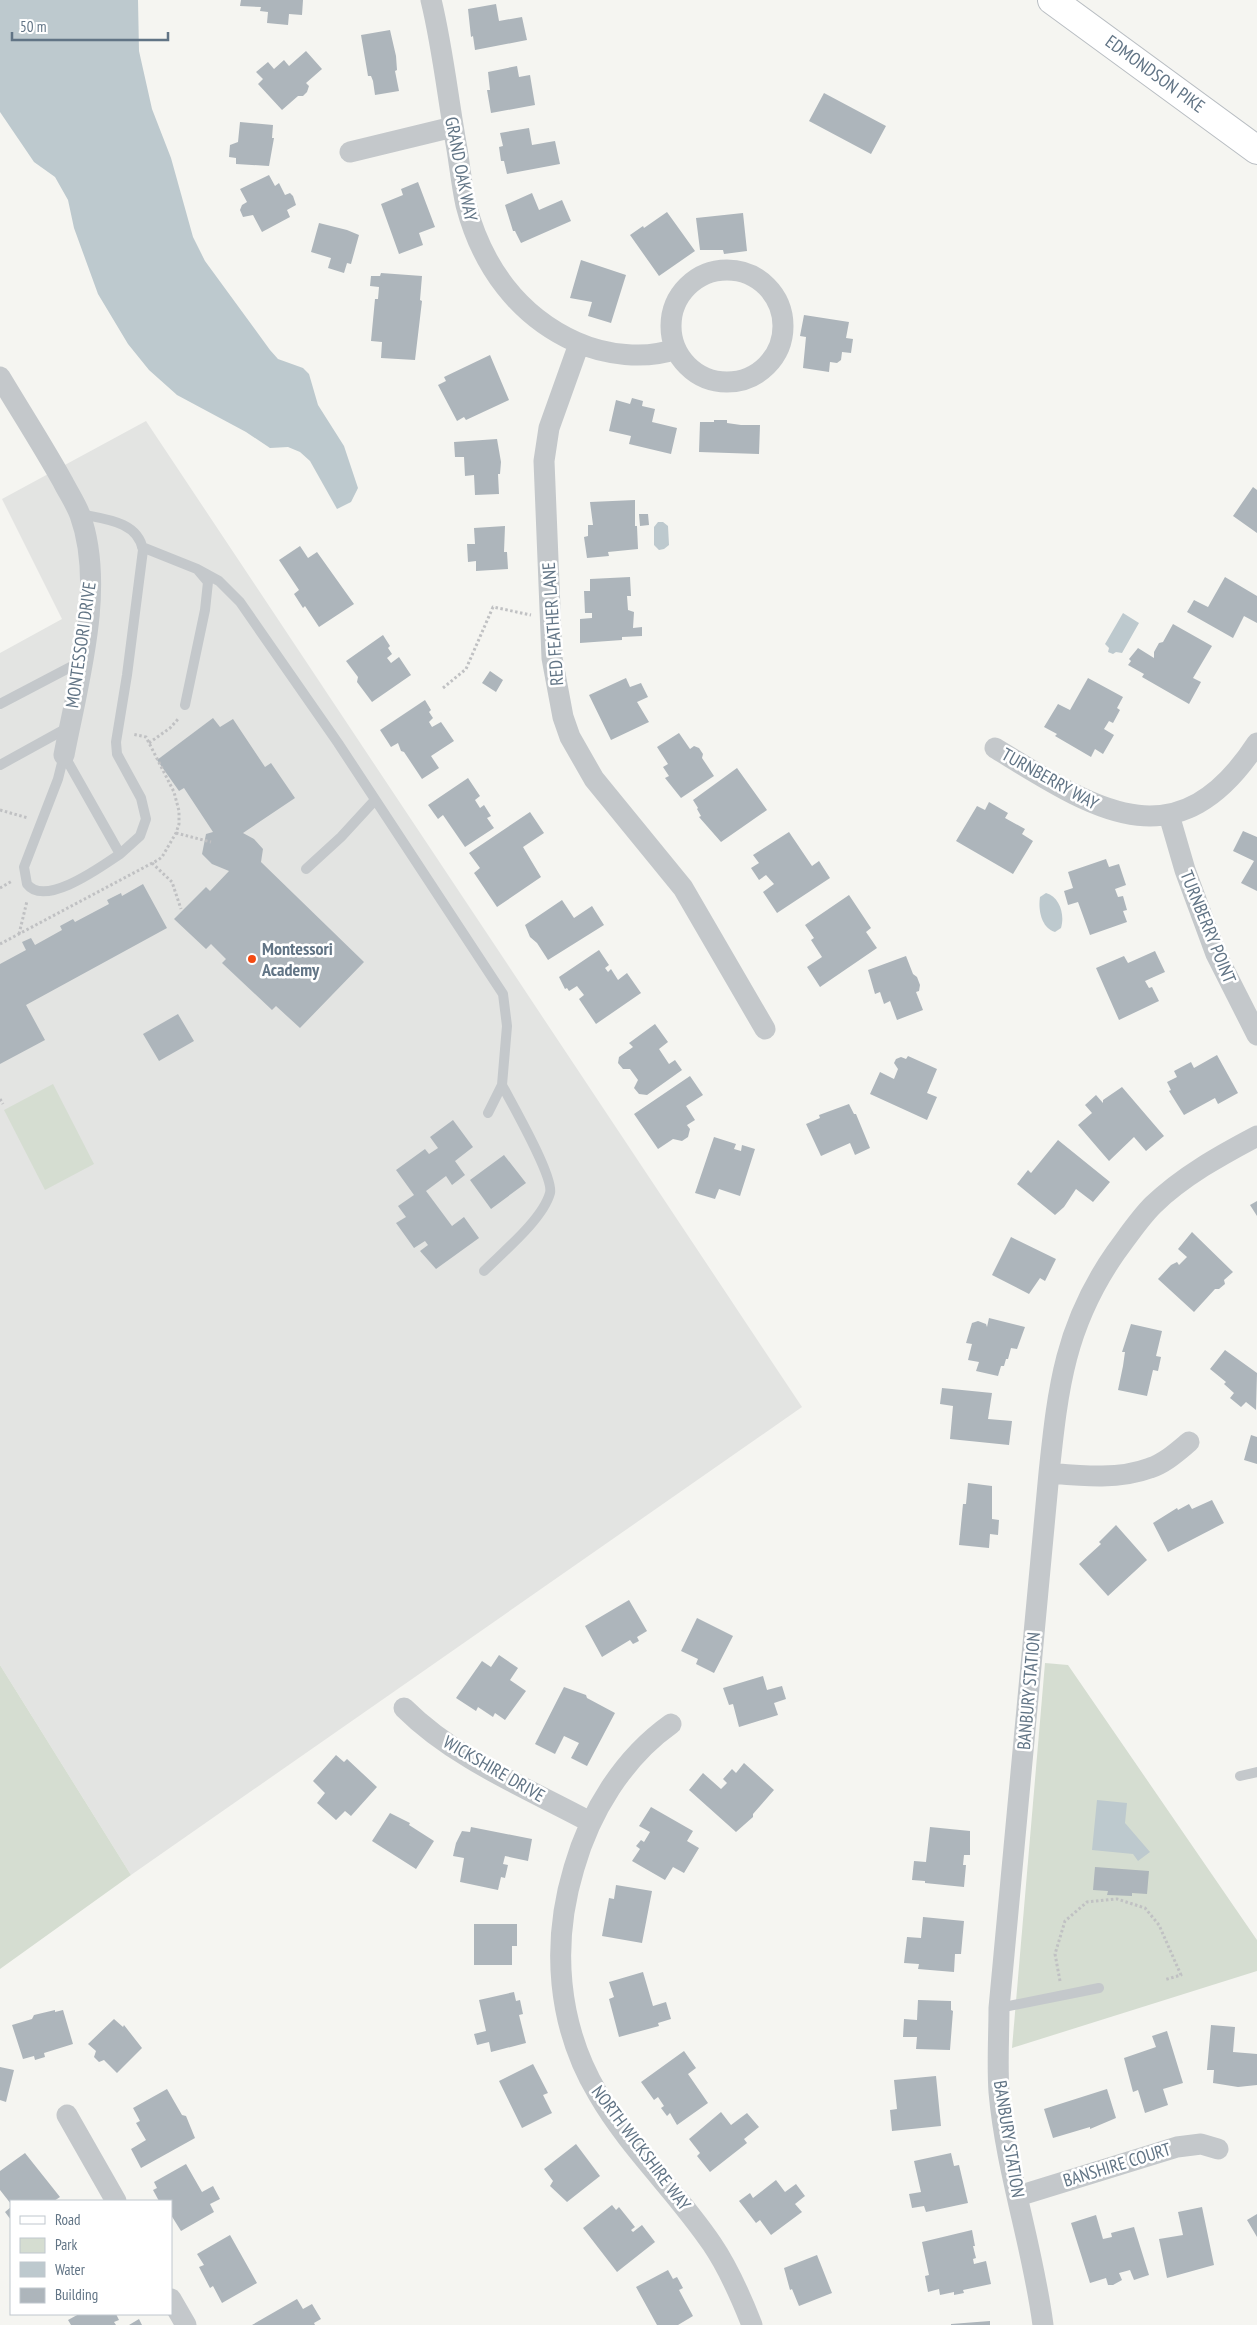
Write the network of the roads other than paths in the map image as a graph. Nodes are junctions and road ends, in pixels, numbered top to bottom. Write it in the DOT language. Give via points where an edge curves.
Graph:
graph roads {
  1 [pos="431,0"];
  2 [pos="1052,0"];
  3 [pos="453,127"];
  4 [pos="1257,150"];
  5 [pos="350,152"];
  6 [pos="579,344"];
  7 [pos="676,349"];
  8 [pos="0,377"];
  9 [pos="80,514"];
  10 [pos="142,547"];
  11 [pos="197,569"];
  12 [pos="82,661"];
  13 [pos="0,704"];
  14 [pos="185,705"];
  15 [pos="70,727"];
  16 [pos="1257,743"];
  17 [pos="994,748"];
  18 [pos="64,755"];
  19 [pos="0,765"];
  20 [pos="375,800"];
  21 [pos="1169,815"];
  22 [pos="120,854"];
  23 [pos="306,869"];
  24 [pos="765,1029"];
  25 [pos="1257,1035"];
  26 [pos="502,1085"];
  27 [pos="488,1113"];
  28 [pos="1257,1136"];
  29 [pos="484,1271"];
  30 [pos="1189,1442"];
  31 [pos="1049,1473"];
  32 [pos="404,1708"];
  33 [pos="671,1724"];
  34 [pos="1257,1772"];
  35 [pos="1240,1776"];
  36 [pos="590,1822"];
  37 [pos="1099,1988"];
  38 [pos="999,2008"];
  39 [pos="67,2115"];
  40 [pos="1218,2149"];
  41 [pos="1018,2196"];
  42 [pos="115,2200"];
  43 [pos="172,2301"];
  44 [pos="186,2325"];
  45 [pos="752,2325"];
  46 [pos="1043,2325"];
  1 -- 3 [label="street, GRAND OAK WAY"];
  2 -- 4 [label="main road, EDMONDSON PIKE"];
  3 -- 5 [label="street"];
  3 -- 6 [label="street, GRAND OAK WAY" via="466,205 490,262 506,289 528,314"];
  6 -- 7 [label="street, GRAND OAK WAY" via="624,354 655,354"];
  6 -- 24 [label="street, RED FEATHER LANE" via="549,428 545,453 555,680 570,737 594,779 683,888"];
  7 -- 7 [label="street" via="671,327 672,313 683,292 700,277 725,271 743,273 761,282 776,300 782,319 780,341 767,364 748,378 728,382 710,380 692,370"];
  8 -- 9 [label="street, MONTESSORI DRIVE"];
  9 -- 10 [label="lane" via="129,527 138,535"];
  9 -- 12 [label="street, MONTESSORI DRIVE" via="92,576"];
  10 -- 11 [label="lane"];
  10 -- 22 [label="lane" via="142,566 116,742 117,754 141,798 146,824 140,836"];
  11 -- 14 [label="lane" via="205,577 208,588"];
  11 -- 20 [label="lane" via="219,581 240,602"];
  12 -- 13 [label="lane"];
  12 -- 15 [label="street, MONTESSORI DRIVE"];
  15 -- 18 [label="street, MONTESSORI DRIVE"];
  15 -- 19 [label="lane"];
  16 -- 21 [label="street, TURNBERRY WAY" via="1247,759 1216,791 1194,807"];
  17 -- 21 [label="street, TURNBERRY WAY" via="1072,795 1100,807 1132,815"];
  18 -- 22 [label="lane"];
  18 -- 22 [label="lane" via="24,867 24,878 30,888 42,893 59,889"];
  20 -- 23 [label="lane"];
  20 -- 26 [label="lane" via="503,994 507,1026"];
  21 -- 25 [label="street, TURNBERRY POINT" via="1216,954"];
  26 -- 27 [label="lane"];
  26 -- 29 [label="lane" via="546,1173 550,1191 544,1206 530,1224"];
  28 -- 31 [label="street, BANBURY STATION" via="1208,1163 1154,1204 1103,1271 1081,1313 1067,1351 1056,1408"];
  30 -- 31 [label="street" via="1158,1465 1137,1472 1093,1476"];
  31 -- 38 [label="street, BANBURY STATION"];
  32 -- 36 [label="street, WICKSHIRE DRIVE" via="436,1736 470,1758"];
  33 -- 36 [label="street, NORTH WICKSHIRE WAY" via="639,1753 601,1802"];
  34 -- 35 [label="lane"];
  36 -- 45 [label="street, NORTH WICKSHIRE WAY" via="562,1916 561,1972 575,2046 607,2108 722,2260"];
  37 -- 38 [label="lane"];
  38 -- 41 [label="street, BANBURY STATION" via="999,2092"];
  39 -- 42 [label="street"];
  40 -- 41 [label="street, BANSHIRE COURT" via="1200,2144 1177,2147"];
  41 -- 46 [label="street, BANBURY STATION"];
  43 -- 44 [label="street"];
}
